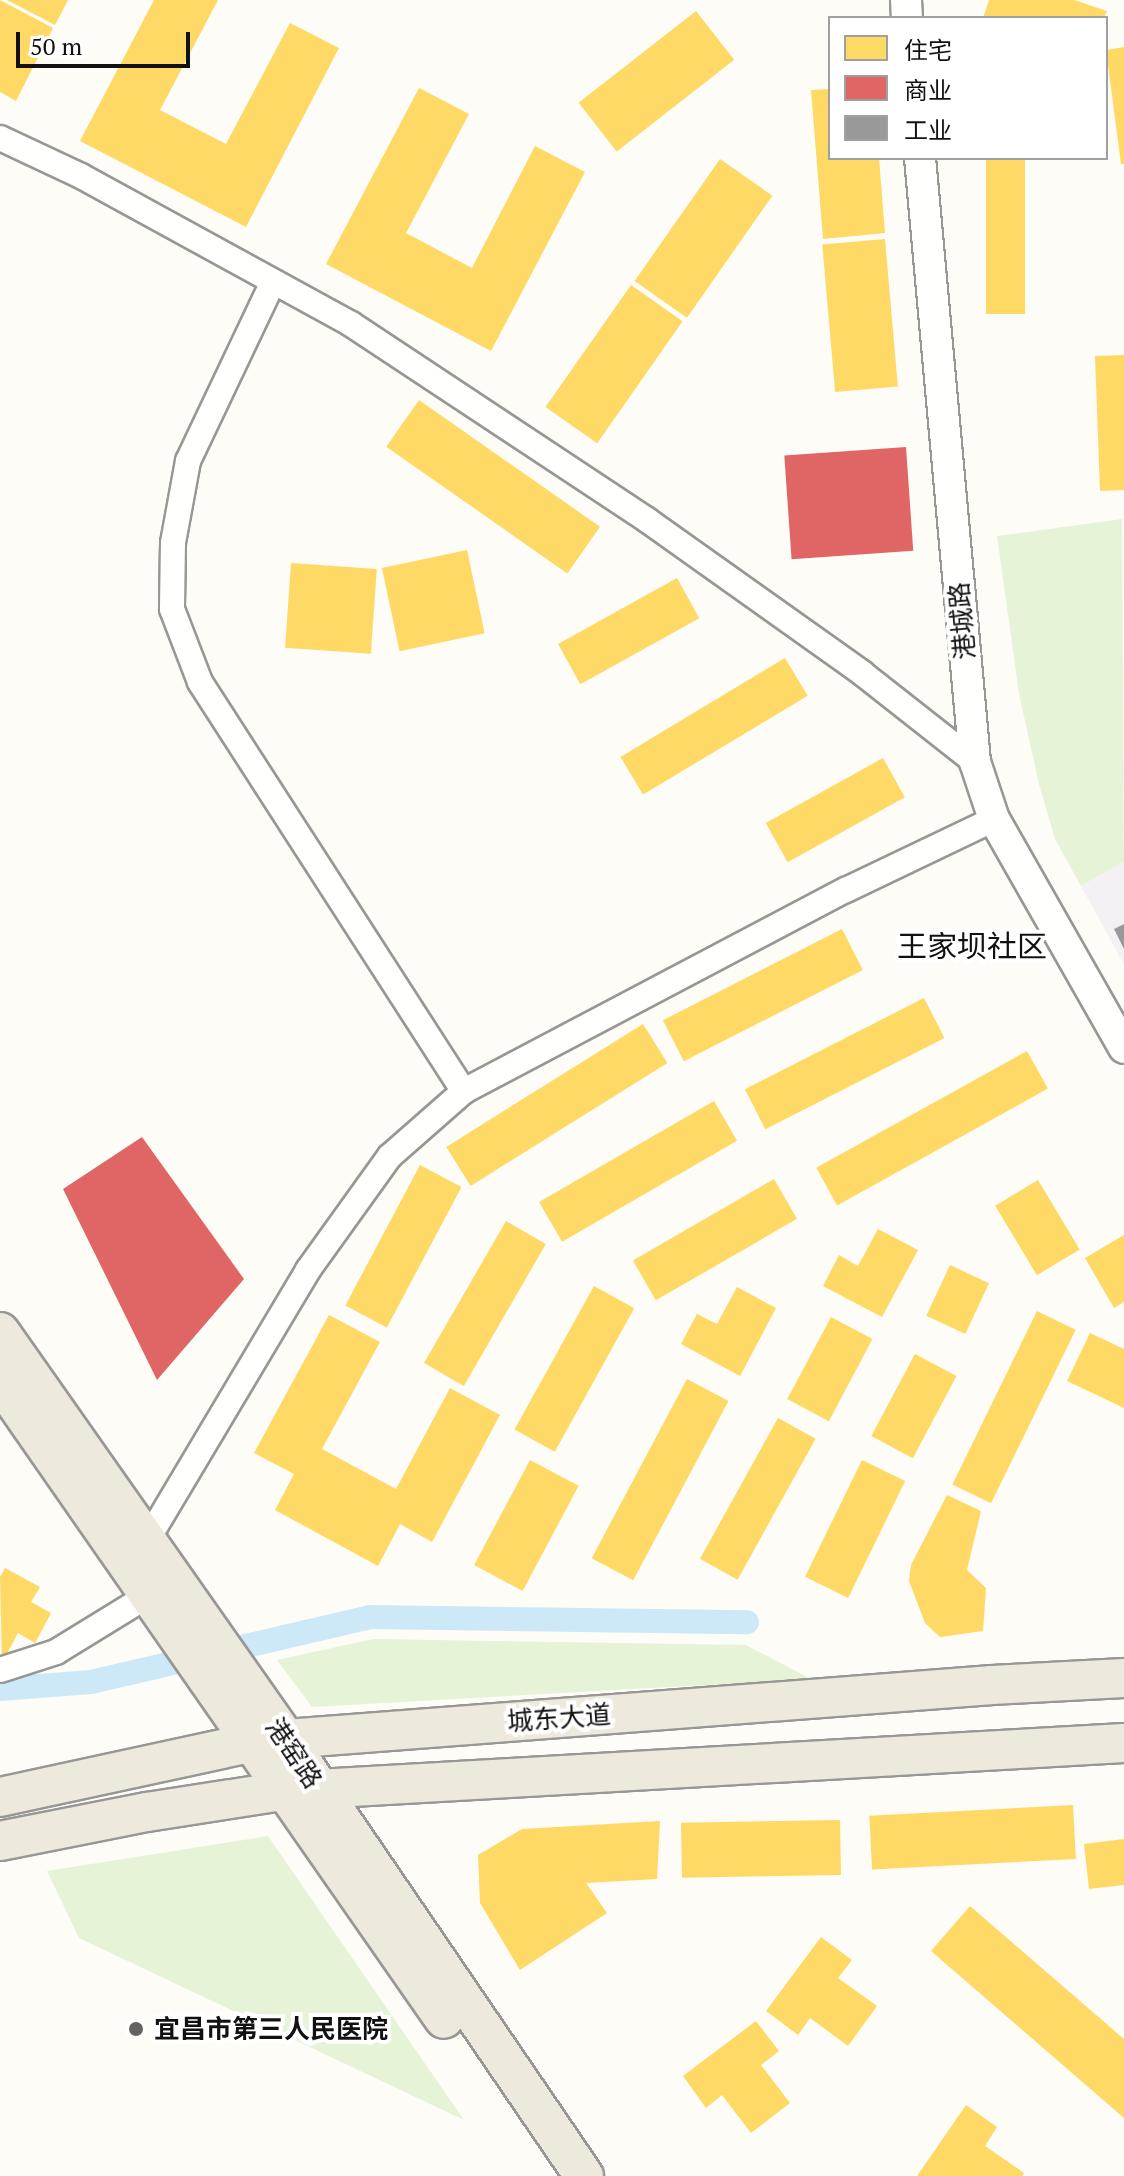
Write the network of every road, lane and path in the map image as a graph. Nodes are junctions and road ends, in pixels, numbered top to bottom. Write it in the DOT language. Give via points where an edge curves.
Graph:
graph roads {
  1 [pos="0,138"];
  2 [pos="920,160"];
  3 [pos="272,284"];
  4 [pos="975,762"];
  5 [pos="994,819"];
  6 [pos="1124,1048"];
  7 [pos="464,1091"];
  8 [pos="0,1332"];
  9 [pos="0,1381"];
  10 [pos="146,1542"];
  11 [pos="163,1601"];
  12 [pos="0,1670"];
  13 [pos="1124,1678"];
  14 [pos="268,1741"];
  15 [pos="1124,1743"];
  16 [pos="299,1789"];
  17 [pos="0,1797"];
  18 [pos="0,1841"];
  19 [pos="556,2176"];
  20 [pos="584,2176"];
  1 -- 3 [label="street" via="81,176"];
  2 -- 4 [label="street, 港城路"];
  3 -- 4 [label="street" via="351,324 647,520 862,673"];
  3 -- 7 [label="street" via="188,461 173,543 172,609 200,682"];
  4 -- 5 [label="street, 港城路"];
  5 -- 6 [label="street, 港城路"];
  5 -- 7 [label="street" via="846,890"];
  7 -- 10 [label="street" via="390,1156 308,1270"];
  8 -- 10 [label="main road, 港窑路"];
  9 -- 11 [label="main road, 港窑路"];
  10 -- 11 [label="main road, 港窑路"];
  11 -- 12 [label="street" via="56,1652"];
  11 -- 14 [label="main road, 港窑路"];
  13 -- 14 [label="main road, 城东大道"];
  14 -- 16 [label="main road, 港窑路"];
  14 -- 17 [label="main road, 城东大道"];
  15 -- 16 [label="main road"];
  16 -- 18 [label="main road"];
  16 -- 19 [label="main road, 港窑路"];
  16 -- 20 [label="main road, 港窑路"];
}
